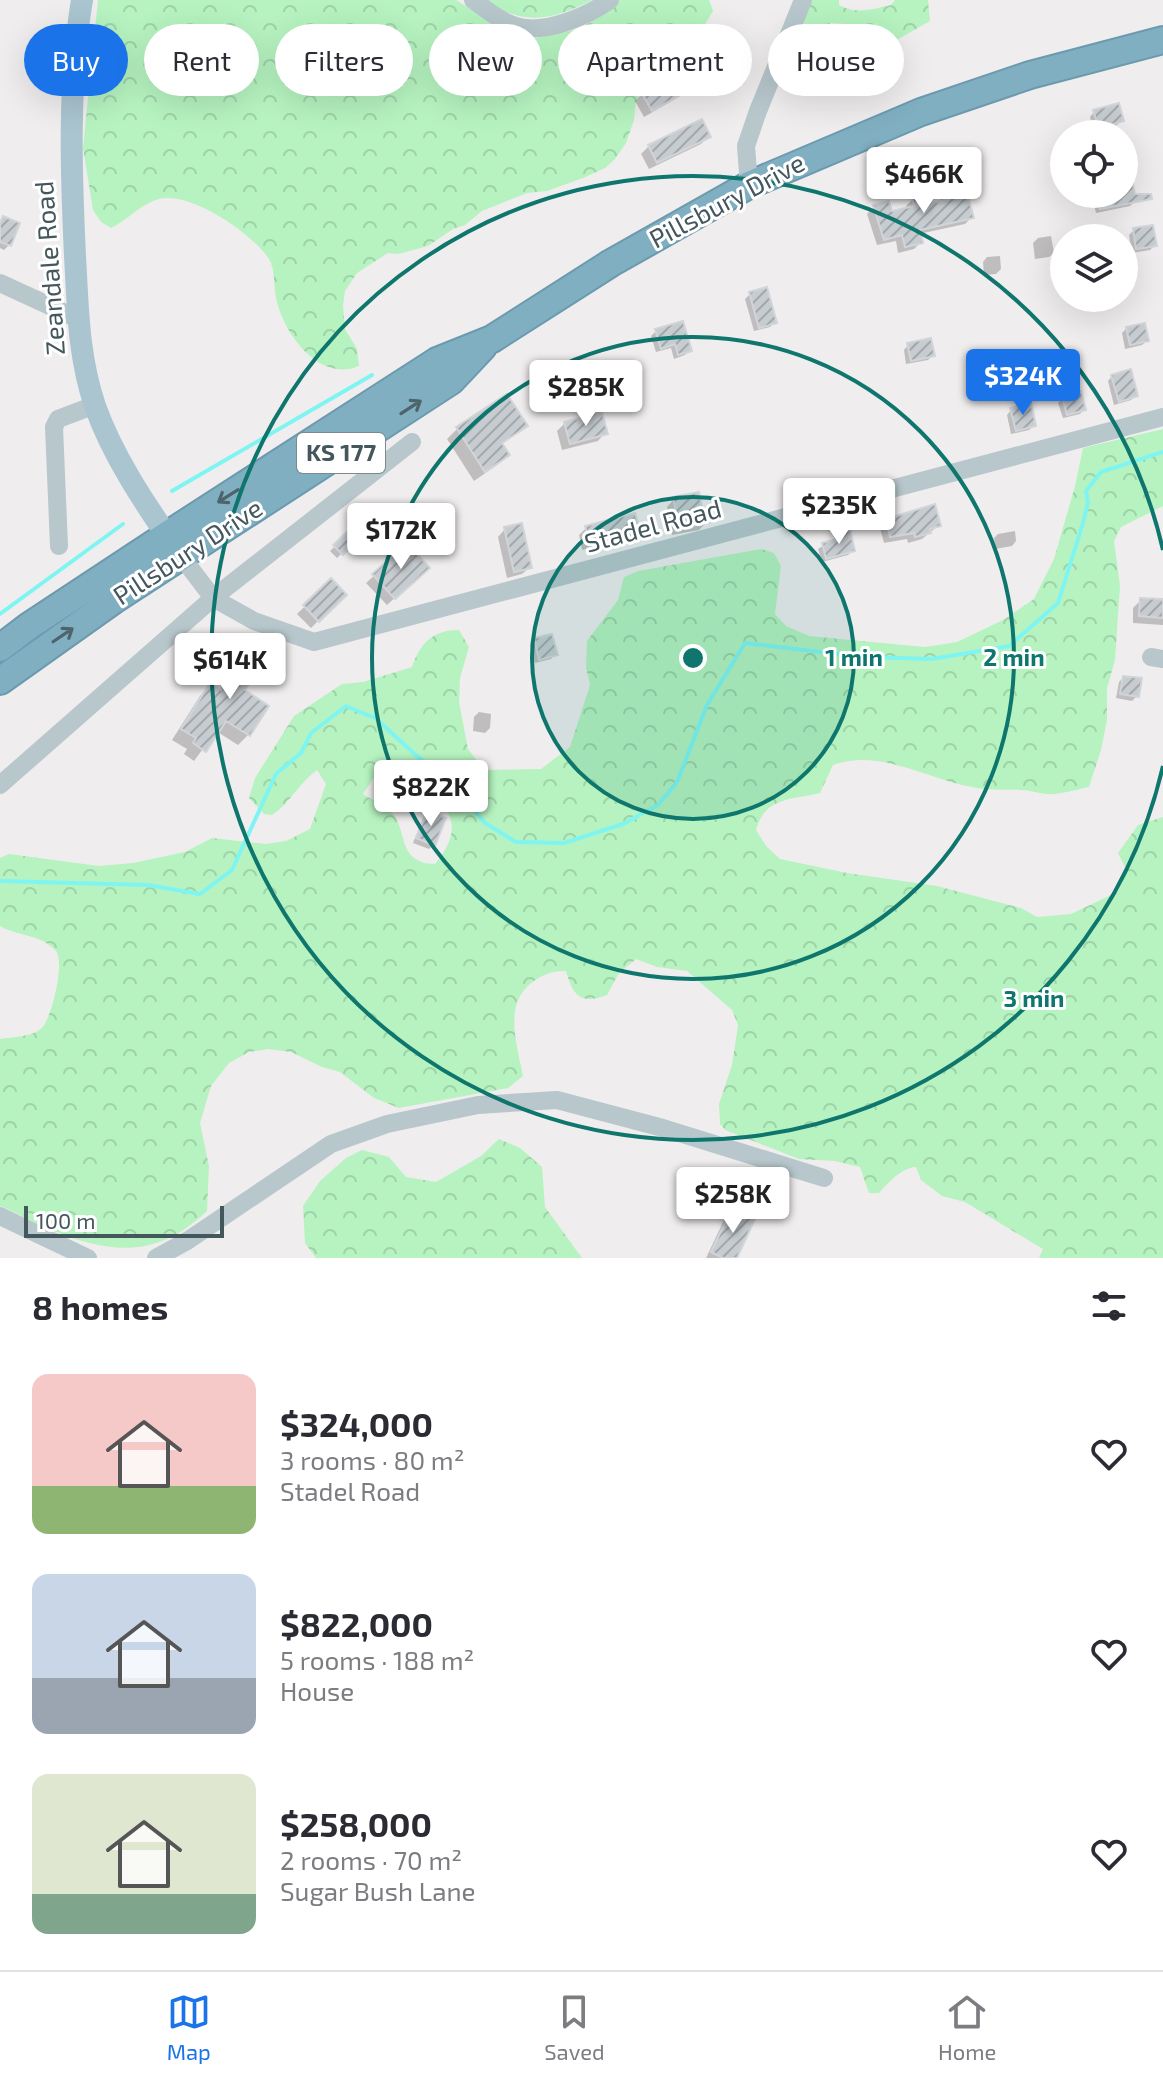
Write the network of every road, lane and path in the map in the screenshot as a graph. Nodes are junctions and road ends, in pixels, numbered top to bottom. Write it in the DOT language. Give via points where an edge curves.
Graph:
graph roads {
  1 [pos="82,0"];
  2 [pos="473,0"];
  3 [pos="610,0"];
  4 [pos="803,0"];
  5 [pos="1163,40"];
  6 [pos="749,185"];
  7 [pos="0,283"];
  8 [pos="76,318"];
  9 [pos="95,405"];
  10 [pos="1163,417"];
  11 [pos="412,442"];
  12 [pos="59,546"];
  13 [pos="174,546"];
  14 [pos="213,598"];
  15 [pos="0,648"];
  16 [pos="0,681"];
  17 [pos="0,785"];
  18 [pos="824,1178"];
  19 [pos="0,1216"];
  20 [pos="88,1258"];
  21 [pos="156,1258"];
  1 -- 8 [label="main road, Zeandale Road" via="70,153"];
  2 -- 3 [label="street" via="518,27 536,28 581,18"];
  4 -- 6 [label="street" via="746,146"];
  5 -- 6 [label="highway, Pillsbury Drive / KS 177" via="1030,75 921,112"];
  6 -- 13 [label="highway, Pillsbury Drive / KS 177" via="611,263 492,339 437,361"];
  7 -- 8 [label="street"];
  8 -- 9 [label="main road, Zeandale Road"];
  9 -- 12 [label="street" via="58,419 54,427"];
  9 -- 13 [label="main road, Zeandale Road" via="120,460"];
  10 -- 14 [label="street, Stadel Road" via="314,642 254,621"];
  11 -- 14 [label="street"];
  13 -- 14 [label="street, Stadel Road"];
  13 -- 15 [label="highway, Pillsbury Drive / KS 177" via="29,626"];
  16 -- 13 [label="highway, Pillsbury Drive / KS 177, one-way"];
  14 -- 17 [label="street"];
  18 -- 21 [label="street" via="557,1100 478,1105 387,1124 331,1144"];
  19 -- 20 [label="street"];
}
